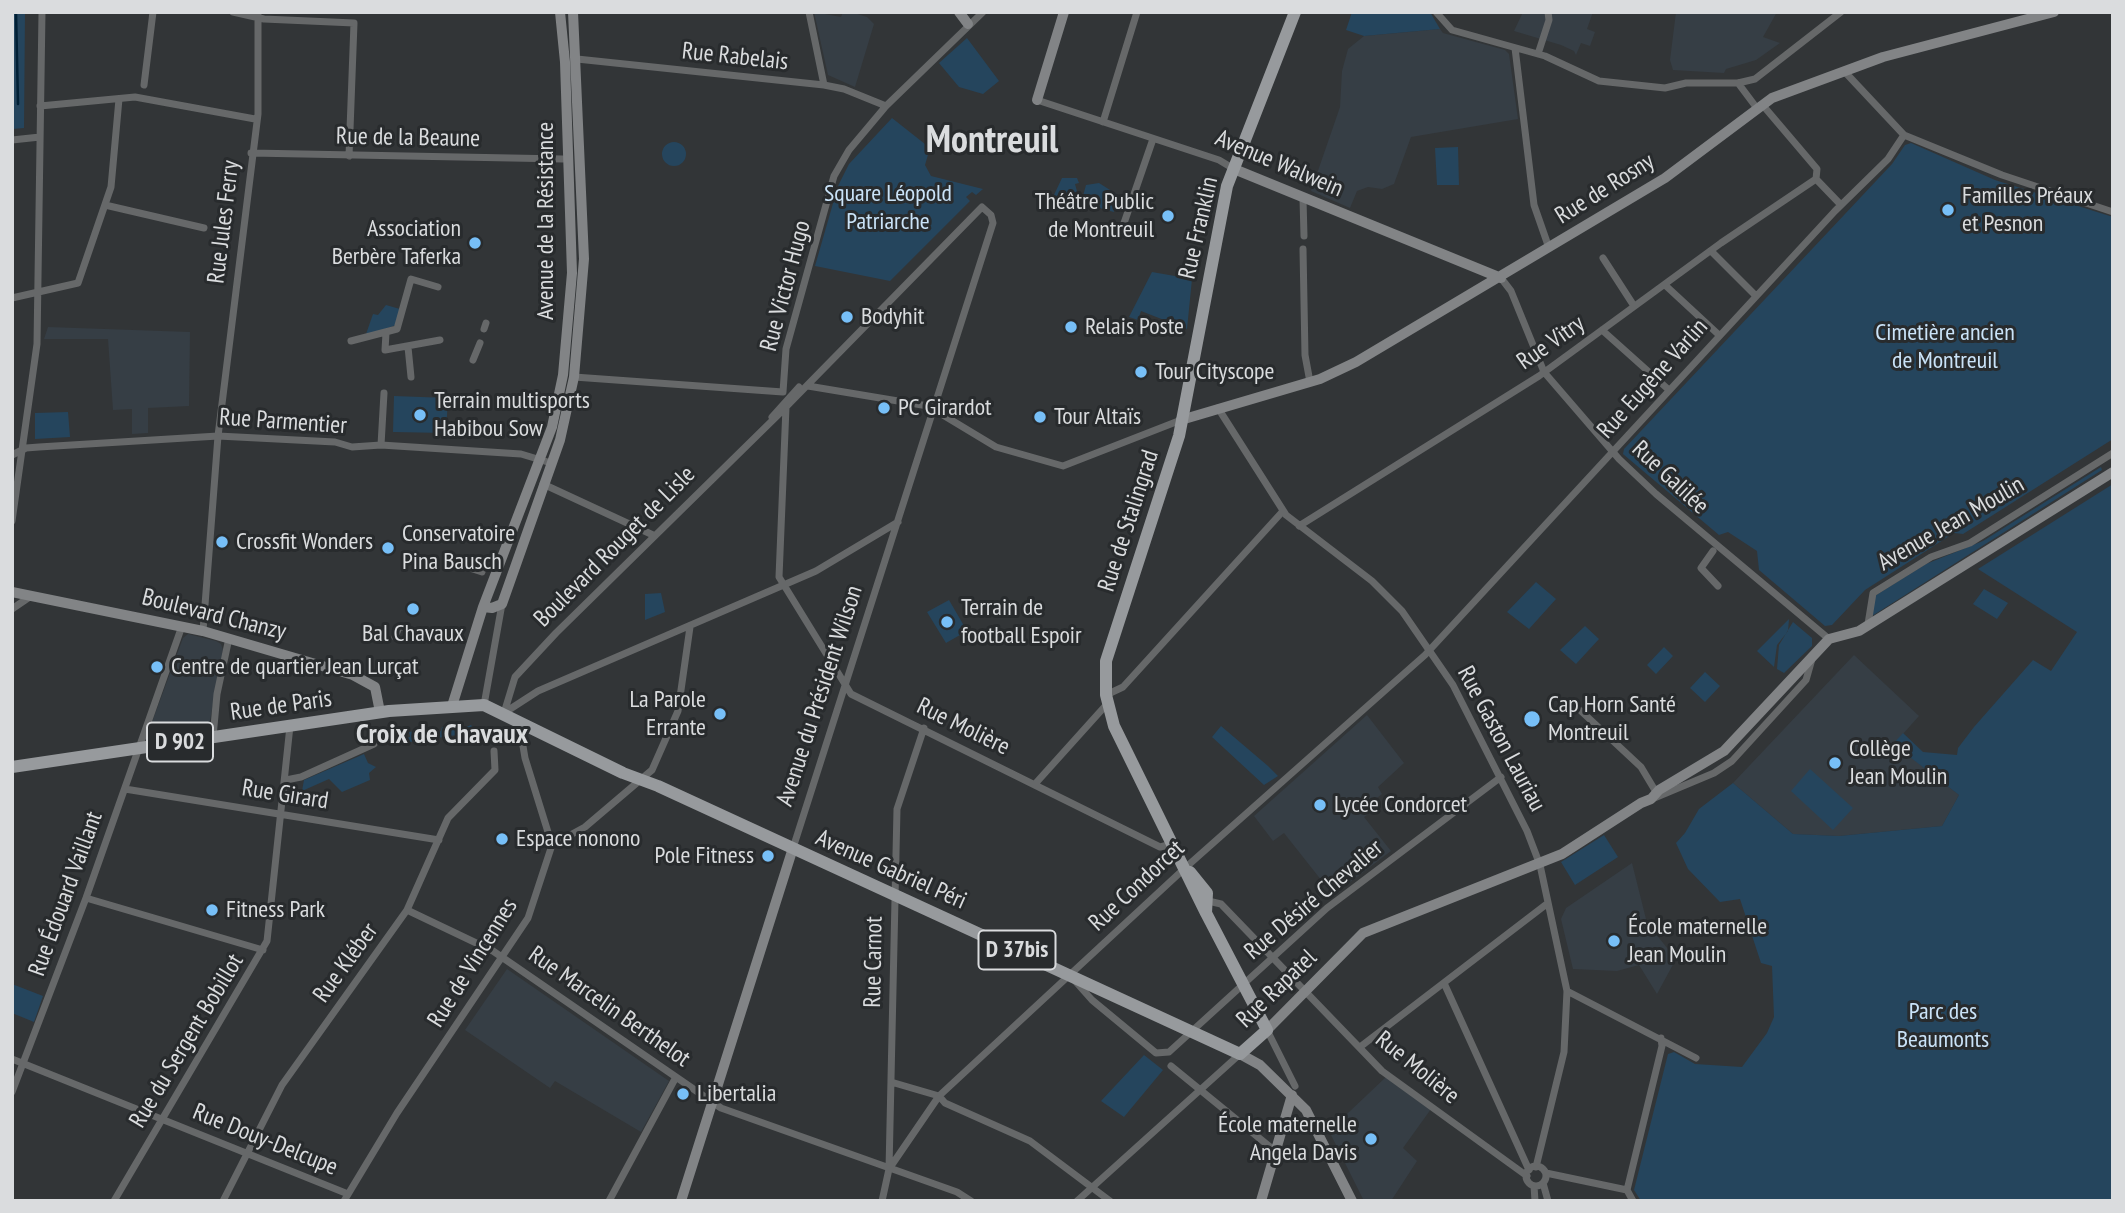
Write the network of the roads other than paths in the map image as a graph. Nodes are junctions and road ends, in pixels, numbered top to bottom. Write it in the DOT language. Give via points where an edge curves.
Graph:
graph roads {
  1 [pos="42,12"];
  2 [pos="153,12"];
  3 [pos="233,12"];
  4 [pos="560,12"];
  5 [pos="573,12"];
  6 [pos="809,12"];
  7 [pos="959,12"];
  8 [pos="983,12"];
  9 [pos="1064,12"];
  10 [pos="1137,12"];
  11 [pos="1295,12"];
  12 [pos="1436,12"];
  13 [pos="1548,12"];
  14 [pos="1841,12"];
  15 [pos="2054,12"];
  16 [pos="258,15"];
  17 [pos="968,24"];
  18 [pos="1515,48"];
  19 [pos="1538,54"];
  20 [pos="579,60"];
  21 [pos="1843,70"];
  22 [pos="1738,83"];
  23 [pos="144,85"];
  24 [pos="824,85"];
  25 [pos="120,99"];
  26 [pos="1037,100"];
  27 [pos="40,106"];
  28 [pos="886,106"];
  29 [pos="1761,108"];
  30 [pos="255,119"];
  31 [pos="1102,122"];
  32 [pos="1904,135"];
  33 [pos="40,137"];
  34 [pos="1153,139"];
  35 [pos="12,140"];
  36 [pos="251,153"];
  37 [pos="349,156"];
  38 [pos="563,159"];
  39 [pos="1234,169"];
  40 [pos="1816,179"];
  41 [pos="1303,198"];
  42 [pos="105,205"];
  43 [pos="1841,205"];
  44 [pos="982,207"];
  45 [pos="2113,212"];
  46 [pos="1124,226"];
  47 [pos="204,228"];
  48 [pos="1304,236"];
  49 [pos="1549,248"];
  50 [pos="1303,249"];
  51 [pos="1712,252"];
  52 [pos="1603,258"];
  53 [pos="1501,278"];
  54 [pos="1665,285"];
  55 [pos="438,287"];
  56 [pos="39,292"];
  57 [pos="1756,296"];
  58 [pos="12,298"];
  59 [pos="1634,306"];
  60 [pos="1602,330"];
  61 [pos="386,333"];
  62 [pos="1719,335"];
  63 [pos="440,340"];
  64 [pos="351,341"];
  65 [pos="480,343"];
  66 [pos="408,347"];
  67 [pos="473,360"];
  68 [pos="1544,372"];
  69 [pos="816,374"];
  70 [pos="411,377"];
  71 [pos="574,377"];
  72 [pos="1310,382"];
  73 [pos="808,386"];
  74 [pos="1669,390"];
  75 [pos="384,393"];
  76 [pos="786,395"];
  77 [pos="786,407"];
  78 [pos="1218,407"];
  79 [pos="934,410"];
  80 [pos="770,419"];
  81 [pos="1181,420"];
  82 [pos="218,436"];
  83 [pos="381,445"];
  84 [pos="22,451"];
  85 [pos="1613,452"];
  86 [pos="2113,453"];
  87 [pos="12,455"];
  88 [pos="540,458"];
  89 [pos="551,463"];
  90 [pos="2113,472"];
  91 [pos="543,484"];
  92 [pos="1283,511"];
  93 [pos="12,521"];
  94 [pos="898,522"];
  95 [pos="1299,526"];
  96 [pos="653,535"];
  97 [pos="1713,551"];
  98 [pos="448,561"];
  99 [pos="482,572"];
  100 [pos="1718,586"];
  101 [pos="783,587"];
  102 [pos="12,592"];
  103 [pos="31,596"];
  104 [pos="502,604"];
  105 [pos="483,607"];
  106 [pos="12,609"];
  107 [pos="1868,624"];
  108 [pos="182,626"];
  109 [pos="404,627"];
  110 [pos="690,627"];
  111 [pos="203,631"];
  112 [pos="395,637"];
  113 [pos="229,638"];
  114 [pos="1829,639"];
  115 [pos="1430,650"];
  116 [pos="845,685"];
  117 [pos="1106,699"];
  118 [pos="484,705"];
  119 [pos="452,706"];
  120 [pos="1581,711"];
  121 [pos="380,712"];
  122 [pos="504,713"];
  123 [pos="526,724"];
  124 [pos="290,726"];
  125 [pos="924,728"];
  126 [pos="213,737"];
  127 [pos="374,744"];
  128 [pos="138,748"];
  129 [pos="494,751"];
  130 [pos="12,767"];
  131 [pos="1501,777"];
  132 [pos="642,779"];
  133 [pos="286,780"];
  134 [pos="1035,784"];
  135 [pos="125,789"];
  136 [pos="1654,796"];
  137 [pos="282,814"];
  138 [pos="439,840"];
  139 [pos="1171,844"];
  140 [pos="552,845"];
  141 [pos="793,848"];
  142 [pos="1539,861"];
  143 [pos="1185,868"];
  144 [pos="895,894"];
  145 [pos="86,898"];
  146 [pos="1203,900"];
  147 [pos="1548,903"];
  148 [pos="407,909"];
  149 [pos="263,950"];
  150 [pos="504,958"];
  151 [pos="1274,958"];
  152 [pos="1069,974"];
  153 [pos="1444,983"];
  154 [pos="1244,985"];
  155 [pos="1306,991"];
  156 [pos="1567,991"];
  157 [pos="1268,1030"];
  158 [pos="1192,1031"];
  159 [pos="1661,1038"];
  160 [pos="1360,1047"];
  161 [pos="1240,1054"];
  162 [pos="1696,1058"];
  163 [pos="12,1059"];
  164 [pos="25,1064"];
  165 [pos="1171,1066"];
  166 [pos="676,1077"];
  167 [pos="891,1082"];
  168 [pos="1200,1091"];
  169 [pos="1293,1091"];
  170 [pos="12,1092"];
  171 [pos="939,1096"];
  172 [pos="713,1102"];
  173 [pos="162,1119"];
  174 [pos="1275,1151"];
  175 [pos="246,1153"];
  176 [pos="889,1169"];
  177 [pos="1531,1171"];
  178 [pos="1546,1173"];
  179 [pos="1543,1184"];
  180 [pos="1534,1185"];
  181 [pos="1092,1187"];
  182 [pos="1627,1190"];
  183 [pos="346,1198"];
  184 [pos="114,1201"];
  185 [pos="223,1201"];
  186 [pos="609,1201"];
  187 [pos="681,1201"];
  188 [pos="882,1201"];
  189 [pos="971,1201"];
  190 [pos="1077,1201"];
  191 [pos="1110,1201"];
  192 [pos="1261,1201"];
  193 [pos="1352,1201"];
  194 [pos="1535,1201"];
  195 [pos="1548,1201"];
  196 [pos="1633,1201"];
  1 -- 27 [label="street"];
  2 -- 23 [label="street"];
  3 -- 16 [label="street"];
  4 -- 88 [label="main road, Avenue de la Résistance" via="571,304 556,411"];
  5 -- 20 [label="main road, Avenue de la Résistance"];
  6 -- 24 [label="street"];
  7 -- 17 [label="main road"];
  8 -- 17 [label="street, Rue Victor Hugo"];
  9 -- 26 [label="main road"];
  10 -- 31 [label="street"];
  11 -- 39 [label="main road, Rue Franklin"];
  12 -- 18 [label="street" via="1450,29"];
  13 -- 19 [label="street"];
  14 -- 22 [label="street" via="1755,79"];
  15 -- 21 [label="main road, Rue de Rosny"];
  16 -- 30 [label="street, Rue Jules Ferry"];
  16 -- 37 [label="street" via="355,23"];
  17 -- 28 [label="street, Rue Victor Hugo"];
  18 -- 19 [label="street"];
  18 -- 49 [label="street" via="1534,205"];
  19 -- 22 [label="street" via="1599,81 1621,85 1665,88 1686,83"];
  20 -- 24 [label="street, Rue Rabelais"];
  20 -- 71 [label="main road, Avenue de la Résistance" via="584,275"];
  21 -- 29 [label="main road, Rue de Rosny" via="1794,88"];
  21 -- 32 [label="street"];
  22 -- 29 [label="street"];
  24 -- 28 [label="street, Rue Rabelais"];
  25 -- 27 [label="street"];
  25 -- 30 [label="street" via="135,97"];
  25 -- 42 [label="street"];
  26 -- 31 [label="street, Avenue Walwein"];
  27 -- 33 [label="street"];
  28 -- 76 [label="street, Rue Victor Hugo" via="834,176 786,349"];
  29 -- 40 [label="street" via="1817,169"];
  29 -- 49 [label="main road, Rue de Rosny" via="1665,178"];
  30 -- 36 [label="street, Rue Jules Ferry"];
  31 -- 34 [label="street, Avenue Walwein"];
  32 -- 43 [label="street, Rue Eugène Varlin" via="1888,159"];
  32 -- 45 [label="street" via="2002,175"];
  33 -- 35 [label="street"];
  33 -- 56 [label="street"];
  34 -- 39 [label="street, Avenue Walwein"];
  34 -- 46 [label="street"];
  36 -- 37 [label="street, Rue de la Beaune"];
  36 -- 82 [label="street, Rue Jules Ferry"];
  37 -- 38 [label="street, Rue de la Beaune"];
  39 -- 41 [label="main road, Avenue Walwein"];
  39 -- 81 [label="main road, Rue Franklin"];
  40 -- 43 [label="street"];
  40 -- 51 [label="street, Rue Vitry"];
  41 -- 48 [label="street"];
  41 -- 53 [label="main road, Avenue Walwein"];
  42 -- 47 [label="street"];
  42 -- 56 [label="street" via="78,283"];
  43 -- 57 [label="street, Rue Eugène Varlin"];
  44 -- 69 [label="street, Boulevard Rouget de Lisle"];
  44 -- 79 [label="street, Avenue du Président Wilson" via="993,223"];
  49 -- 53 [label="main road, Rue de Rosny"];
  50 -- 72 [label="street" via="1304,355"];
  51 -- 54 [label="street, Rue Vitry"];
  51 -- 57 [label="street"];
  52 -- 59 [label="street"];
  53 -- 68 [label="street, Rue Galilée" via="1511,291"];
  53 -- 72 [label="main road, Rue de Rosny" via="1356,362"];
  54 -- 59 [label="street, Rue Vitry"];
  54 -- 62 [label="street"];
  55 -- 61 [label="street" via="411,279 397,329"];
  56 -- 58 [label="street"];
  56 -- 84 [label="street" via="37,344"];
  57 -- 62 [label="street, Rue Eugène Varlin"];
  59 -- 60 [label="street, Rue Vitry"];
  60 -- 68 [label="street, Rue Vitry"];
  60 -- 74 [label="street"];
  61 -- 64 [label="street"];
  61 -- 66 [label="street" via="385,350"];
  62 -- 74 [label="street, Rue Eugène Varlin"];
  63 -- 66 [label="street"];
  65 -- 67 [label="street"];
  66 -- 70 [label="street"];
  68 -- 85 [label="street, Rue Galilée"];
  68 -- 95 [label="street, Rue Vitry"];
  69 -- 73 [label="street, Boulevard Rouget de Lisle"];
  69 -- 76 [label="street, Boulevard Rouget de Lisle"];
  71 -- 76 [label="street"];
  71 -- 89 [label="main road, Avenue de la Résistance"];
  72 -- 78 [label="main road, Rue de Rosny"];
  73 -- 77 [label="street, Boulevard Rouget de Lisle"];
  73 -- 79 [label="street"];
  74 -- 85 [label="street, Rue Eugène Varlin"];
  75 -- 83 [label="street"];
  76 -- 80 [label="street, Boulevard Rouget de Lisle"];
  77 -- 80 [label="street, Boulevard Rouget de Lisle"];
  77 -- 101 [label="street" via="779,568"];
  78 -- 81 [label="main road, Rue de Rosny"];
  78 -- 92 [label="street, Rue Gaston Lauriau"];
  79 -- 81 [label="street" via="996,447 1062,466"];
  79 -- 94 [label="street, Avenue du Président Wilson"];
  80 -- 96 [label="street, Boulevard Rouget de Lisle"];
  81 -- 117 [label="main road, Rue de Stalingrad" via="1110,645"];
  82 -- 83 [label="street, Rue Parmentier" via="335,442 352,447"];
  82 -- 84 [label="street, Rue Parmentier"];
  82 -- 111 [label="street, Rue Jules Ferry"];
  83 -- 88 [label="street, Rue Parmentier"];
  84 -- 87 [label="street, Rue Parmentier"];
  84 -- 93 [label="street"];
  85 -- 114 [label="street, Rue Galilée" via="1656,494"];
  85 -- 115 [label="street, Rue Eugène Varlin"];
  86 -- 107 [label="street, Avenue Jean Moulin" via="1970,543 1931,557 1873,593"];
  88 -- 89 [label="street, Rue Parmentier"];
  88 -- 105 [label="main road, Avenue de la Résistance"];
  89 -- 91 [label="main road, Avenue de la Résistance"];
  90 -- 107 [label="main road, Avenue Jean Moulin"];
  91 -- 96 [label="street"];
  91 -- 104 [label="main road, Avenue de la Résistance"];
  92 -- 95 [label="street, Rue Gaston Lauriau"];
  92 -- 117 [label="street" via="1123,687"];
  94 -- 101 [label="street"];
  94 -- 116 [label="street, Avenue du Président Wilson"];
  95 -- 115 [label="street, Rue Gaston Lauriau" via="1388,596"];
  96 -- 122 [label="street, Boulevard Rouget de Lisle" via="515,677"];
  97 -- 100 [label="street" via="1701,568"];
  98 -- 99 [label="street"];
  101 -- 110 [label="street"];
  101 -- 116 [label="street, Rue Molière"];
  102 -- 103 [label="main road, Boulevard Chanzy"];
  103 -- 106 [label="street"];
  103 -- 108 [label="main road, Boulevard Chanzy"];
  104 -- 105 [label="main road"];
  104 -- 118 [label="street, Avenue de la Résistance"];
  105 -- 119 [label="main road, Avenue de la Résistance"];
  107 -- 114 [label="main road, Avenue Jean Moulin" via="1851,635"];
  108 -- 111 [label="main road, Boulevard Chanzy"];
  108 -- 128 [label="street, Rue Édouard Vaillant"];
  109 -- 112 [label="street" via="398,627"];
  110 -- 122 [label="street" via="538,691"];
  110 -- 132 [label="street" via="674,726 652,770"];
  111 -- 113 [label="main road, Boulevard Chanzy"];
  113 -- 121 [label="main road, Boulevard Chanzy" via="371,683"];
  113 -- 126 [label="street"];
  114 -- 136 [label="main road" via="1724,751"];
  115 -- 131 [label="street, Rue Gaston Lauriau"];
  115 -- 143 [label="street, Rue Condorcet"];
  116 -- 125 [label="street, Rue Molière" via="852,694"];
  116 -- 141 [label="street, Avenue du Président Wilson"];
  117 -- 134 [label="street"];
  117 -- 139 [label="main road, Rue de Stalingrad" via="1114,726"];
  118 -- 119 [label="main road, Rue de Paris"];
  118 -- 122 [label="main road, Avenue Gabriel Péri"];
  119 -- 121 [label="main road, Rue de Paris"];
  120 -- 136 [label="street" via="1641,767"];
  121 -- 124 [label="main road, Rue de Paris / D 902"];
  122 -- 123 [label="main road, Avenue Gabriel Péri / D 37bis"];
  123 -- 132 [label="main road, Avenue Gabriel Péri / D 37bis"];
  123 -- 140 [label="street" via="524,758"];
  124 -- 126 [label="main road, Rue de Paris / D 902"];
  124 -- 133 [label="street, Rue du Sergent Bobillot"];
  125 -- 134 [label="street, Rue Molière"];
  125 -- 144 [label="street, Rue Carnot" via="897,809"];
  126 -- 128 [label="main road, Rue de Paris / D 902"];
  127 -- 133 [label="street"];
  128 -- 130 [label="main road, Rue de Paris / D 902"];
  128 -- 135 [label="street, Rue Édouard Vaillant"];
  129 -- 138 [label="street, Rue Kléber" via="495,770 455,807"];
  131 -- 142 [label="street, Rue Gaston Lauriau"];
  131 -- 151 [label="street, Rue Désiré Chevalier" via="1326,908"];
  132 -- 140 [label="street" via="585,827"];
  132 -- 141 [label="main road, Avenue Gabriel Péri / D 37bis"];
  133 -- 137 [label="street, Rue du Sergent Bobillot"];
  134 -- 139 [label="street, Rue Molière" via="1160,847"];
  135 -- 137 [label="street, Rue Girard"];
  135 -- 145 [label="street, Rue Édouard Vaillant"];
  136 -- 142 [label="main road" via="1562,854"];
  137 -- 138 [label="street, Rue Girard"];
  137 -- 149 [label="street, Rue du Sergent Bobillot"];
  138 -- 148 [label="street, Rue Kléber"];
  139 -- 143 [label="main road, Rue de Stalingrad"];
  140 -- 150 [label="street, Rue de Vincennes" via="528,918"];
  141 -- 144 [label="main road, Avenue Gabriel Péri / D 37bis"];
  141 -- 172 [label="main road, Avenue du Président Wilson"];
  142 -- 147 [label="street, Rue Gaston Lauriau"];
  142 -- 155 [label="main road, Rue Rapatel" via="1363,933"];
  143 -- 146 [label="main road, Rue de Stalingrad" via="1204,886"];
  143 -- 152 [label="street, Rue Condorcet"];
  144 -- 152 [label="main road, Avenue Gabriel Péri / D 37bis"];
  144 -- 167 [label="street, Rue Carnot"];
  145 -- 149 [label="street"];
  145 -- 164 [label="street, Rue Édouard Vaillant"];
  146 -- 151 [label="street, Rue Molière" via="1221,904"];
  146 -- 154 [label="main road"];
  147 -- 153 [label="street"];
  147 -- 156 [label="street, Rue Gaston Lauriau"];
  148 -- 150 [label="street, Rue Marcelin Berthelot"];
  148 -- 175 [label="street, Rue Kléber" via="282,1085"];
  149 -- 173 [label="street, Rue du Sergent Bobillot"];
  150 -- 166 [label="street, Rue Marcelin Berthelot"];
  150 -- 183 [label="street, Rue de Vincennes" via="397,1113"];
  151 -- 154 [label="street, Rue Désiré Chevalier"];
  151 -- 155 [label="street, Rue Molière"];
  152 -- 158 [label="main road, Avenue Gabriel Péri / D 37bis"];
  152 -- 158 [label="street, Rue Désiré Chevalier" via="1092,1000 1156,1053 1169,1052"];
  152 -- 171 [label="street, Rue Condorcet"];
  153 -- 160 [label="street"];
  153 -- 177 [label="street"];
  154 -- 157 [label="main road"];
  154 -- 158 [label="street, Rue Désiré Chevalier"];
  155 -- 157 [label="main road, Rue Rapatel"];
  155 -- 160 [label="street, Rue Molière"];
  156 -- 159 [label="street"];
  156 -- 177 [label="street, Rue Gaston Lauriau" via="1564,1052"];
  157 -- 161 [label="main road, Rue Rapatel"];
  157 -- 169 [label="street"];
  158 -- 161 [label="main road, Avenue Gabriel Péri / D 37bis"];
  159 -- 162 [label="street"];
  159 -- 182 [label="street"];
  160 -- 177 [label="street, Rue Molière" via="1382,1071"];
  161 -- 168 [label="street, Rue Rapatel"];
  161 -- 169 [label="main road, Avenue Gabriel Péri / D 37bis"];
  163 -- 164 [label="street, Rue Douy-Delcupe"];
  164 -- 170 [label="street, Rue Édouard Vaillant"];
  164 -- 173 [label="street, Rue Douy-Delcupe"];
  165 -- 168 [label="street"];
  166 -- 172 [label="street, Rue Marcelin Berthelot"];
  166 -- 186 [label="street"];
  167 -- 171 [label="street"];
  167 -- 176 [label="street, Rue Carnot"];
  168 -- 174 [label="street"];
  168 -- 181 [label="street, Rue Rapatel"];
  169 -- 174 [label="main road"];
  169 -- 193 [label="main road"];
  171 -- 176 [label="street, Rue Condorcet"];
  171 -- 181 [label="street" via="945,1103 1030,1141"];
  172 -- 176 [label="street, Rue Marcelin Berthelot"];
  172 -- 187 [label="main road, Avenue du Président Wilson"];
  173 -- 175 [label="street, Rue Douy-Delcupe"];
  173 -- 184 [label="street, Rue du Sergent Bobillot"];
  174 -- 192 [label="main road"];
  175 -- 183 [label="street, Rue Douy-Delcupe"];
  175 -- 185 [label="street, Rue Kléber"];
  176 -- 188 [label="street, Rue Carnot"];
  176 -- 189 [label="street, Rue Marcelin Berthelot"];
  177 -- 178 [label="street"];
  177 -- 180 [label="street"];
  178 -- 179 [label="street"];
  178 -- 182 [label="street"];
  179 -- 180 [label="street"];
  179 -- 195 [label="street"];
  180 -- 194 [label="street"];
  181 -- 190 [label="street, Rue Rapatel"];
  181 -- 191 [label="street"];
  182 -- 196 [label="street"];
}
